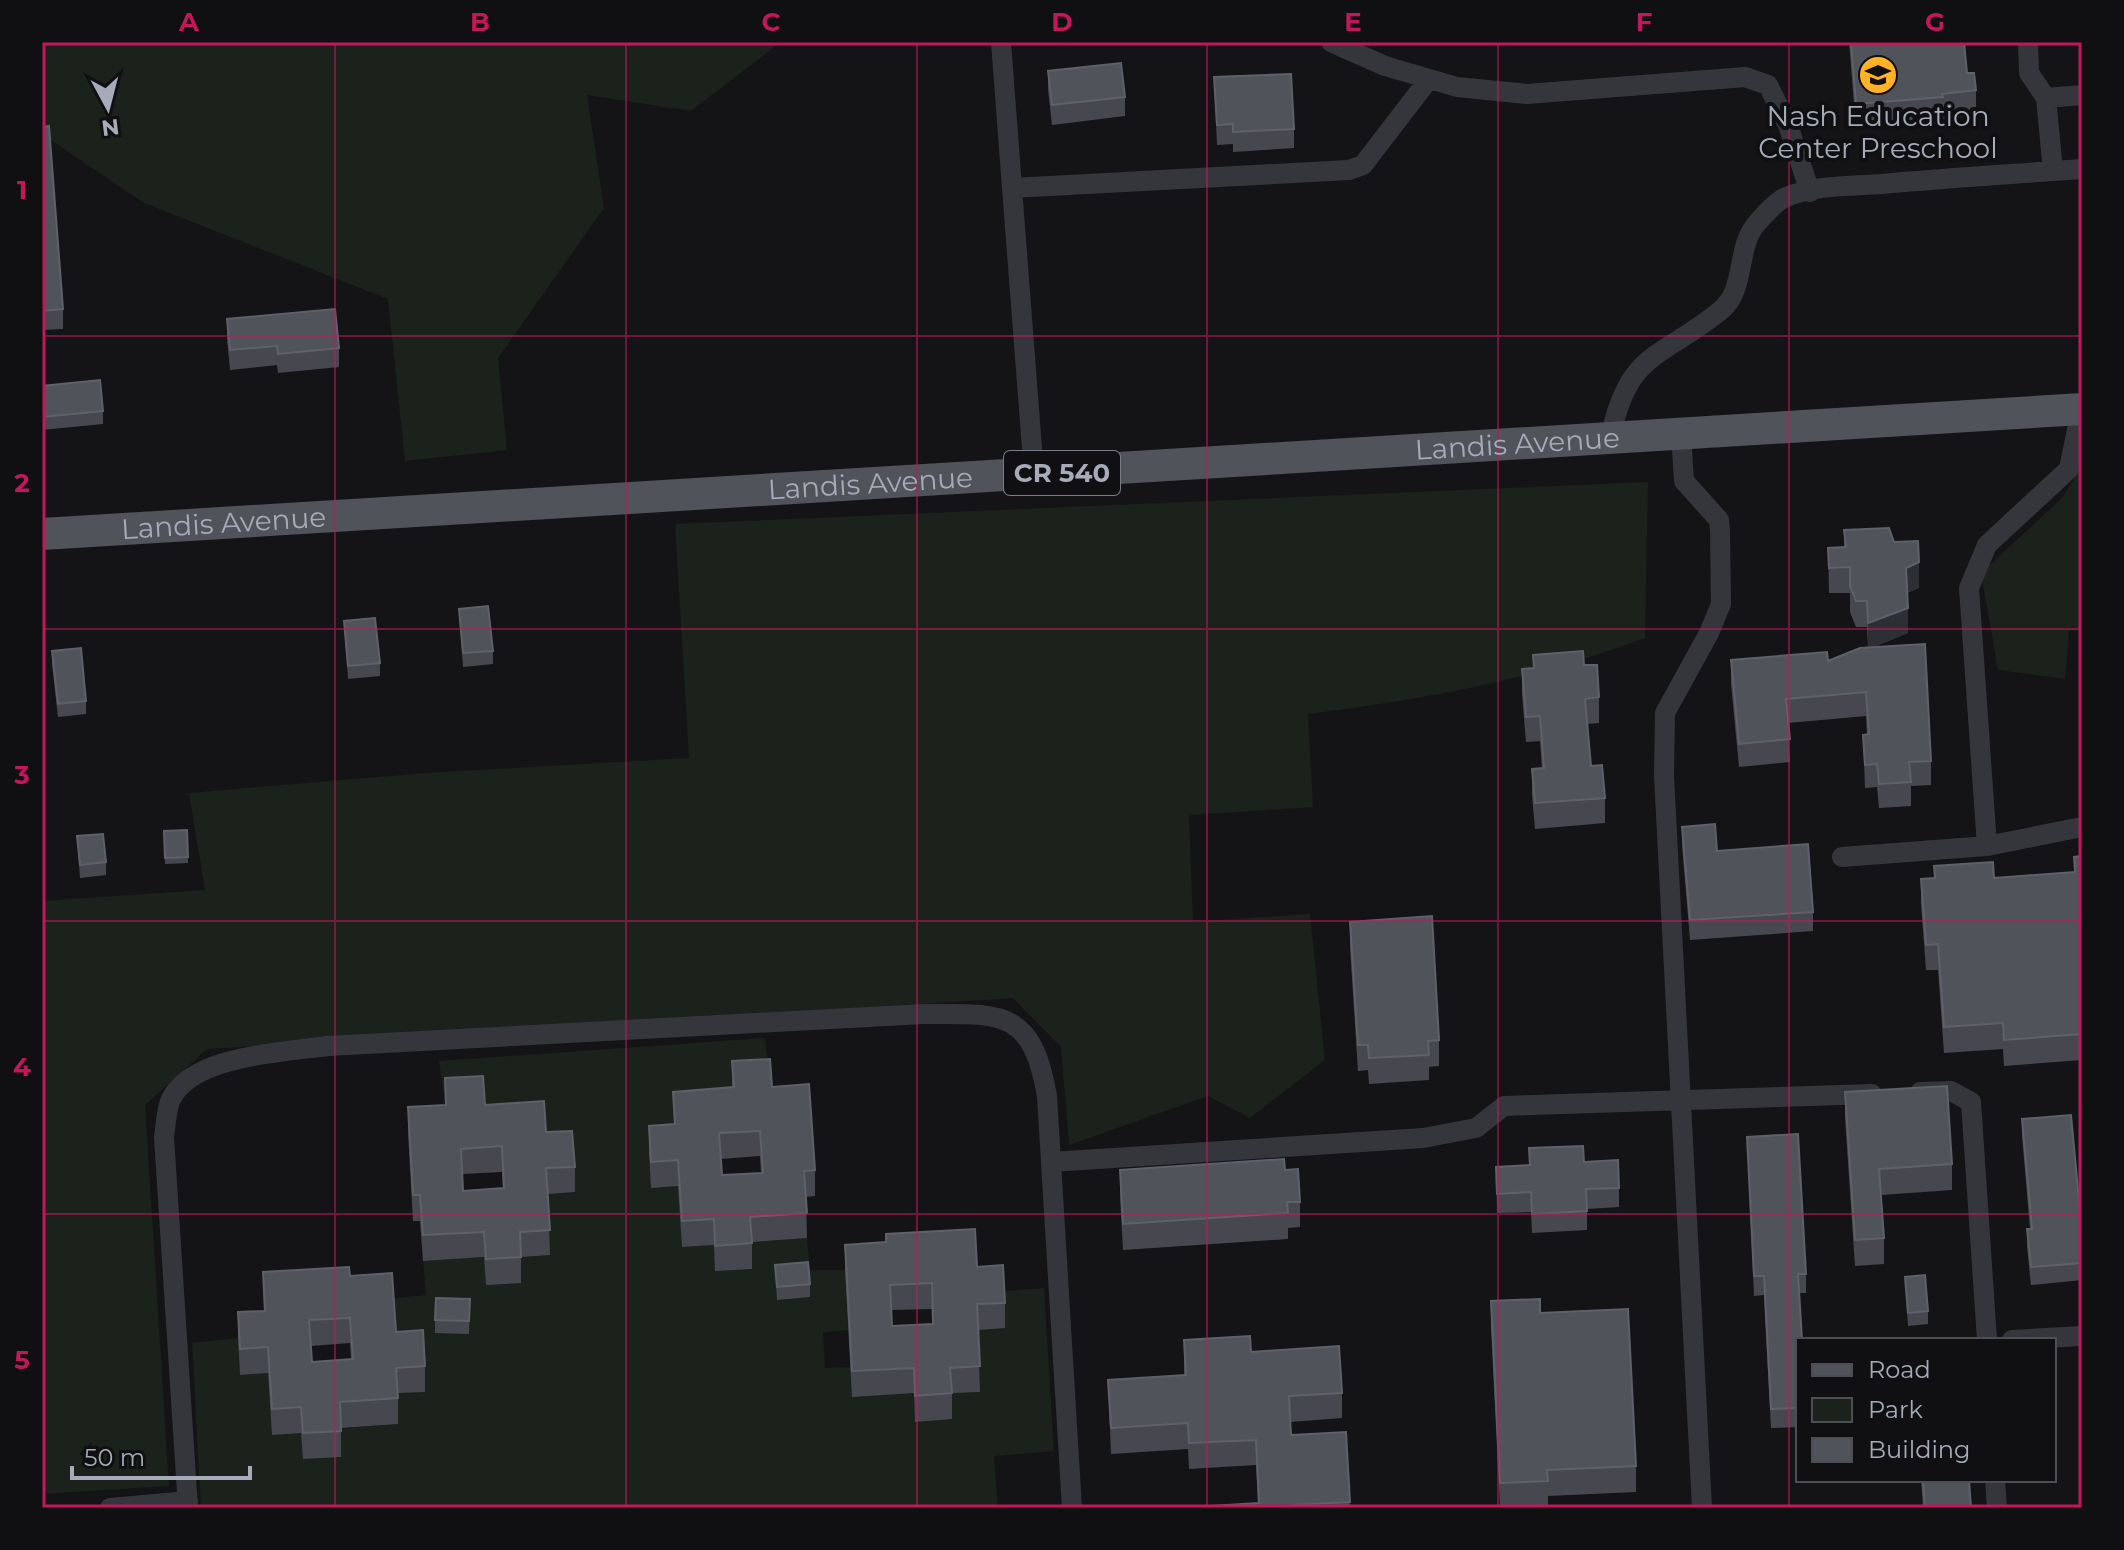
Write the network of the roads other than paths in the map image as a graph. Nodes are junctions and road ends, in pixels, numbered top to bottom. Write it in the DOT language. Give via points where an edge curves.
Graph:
graph roads {
  1 [pos="1001,42"];
  2 [pos="1331,42"];
  3 [pos="2028,42"];
  4 [pos="1429,79"];
  5 [pos="2082,95"];
  6 [pos="2046,98"];
  7 [pos="2082,169"];
  8 [pos="2053,171"];
  9 [pos="1012,188"];
  10 [pos="1810,192"];
  11 [pos="2081,410"];
  12 [pos="1681,434"];
  13 [pos="1610,439"];
  14 [pos="1034,474"];
  15 [pos="42,534"];
  16 [pos="2082,827"];
  17 [pos="1987,846"];
  18 [pos="1842,857"];
  19 [pos="1682,1099"];
  20 [pos="1051,1162"];
  21 [pos="2082,1336"];
  22 [pos="1987,1338"];
  23 [pos="2047,1338"];
  24 [pos="1995,1482"];
  25 [pos="188,1505"];
  26 [pos="110,1508"];
  27 [pos="1072,1508"];
  28 [pos="1702,1508"];
  29 [pos="1997,1508"];
  1 -- 9 [label="street"];
  2 -- 4 [label="street"];
  3 -- 6 [label="street" via="2029,73"];
  4 -- 9 [label="street" via="1363,165 1349,170"];
  4 -- 10 [label="street" via="1527,94 1745,77 1768,85 1788,125"];
  5 -- 6 [label="street"];
  6 -- 8 [label="street"];
  7 -- 8 [label="street"];
  8 -- 10 [label="street"];
  9 -- 14 [label="street"];
  10 -- 13 [label="street" via="1783,199 1756,224 1744,244 1733,296 1723,309 1630,378 1618,400"];
  11 -- 12 [label="main road, Landis Avenue / CR 540"];
  11 -- 17 [label="street" via="2069,469 1987,545 1969,588"];
  12 -- 13 [label="main road, Landis Avenue / CR 540"];
  12 -- 19 [label="street" via="1684,481 1719,520 1721,604 1665,713"];
  13 -- 14 [label="main road, Landis Avenue / CR 540"];
  14 -- 15 [label="main road, Landis Avenue / CR 540"];
  16 -- 17 [label="street"];
  17 -- 18 [label="street"];
  19 -- 20 [label="street" via="1504,1106 1476,1128 1423,1138"];
  19 -- 22 [label="street" via="1951,1091 1971,1102"];
  19 -- 28 [label="street"];
  20 -- 25 [label="street" via="1047,1096 1037,1050 1023,1030 991,1014 328,1046 209,1067 186,1080 171,1099 164,1137"];
  20 -- 27 [label="street"];
  21 -- 23 [label="street"];
  24 -- 29 [label="street"];
  25 -- 26 [label="street"];
}
